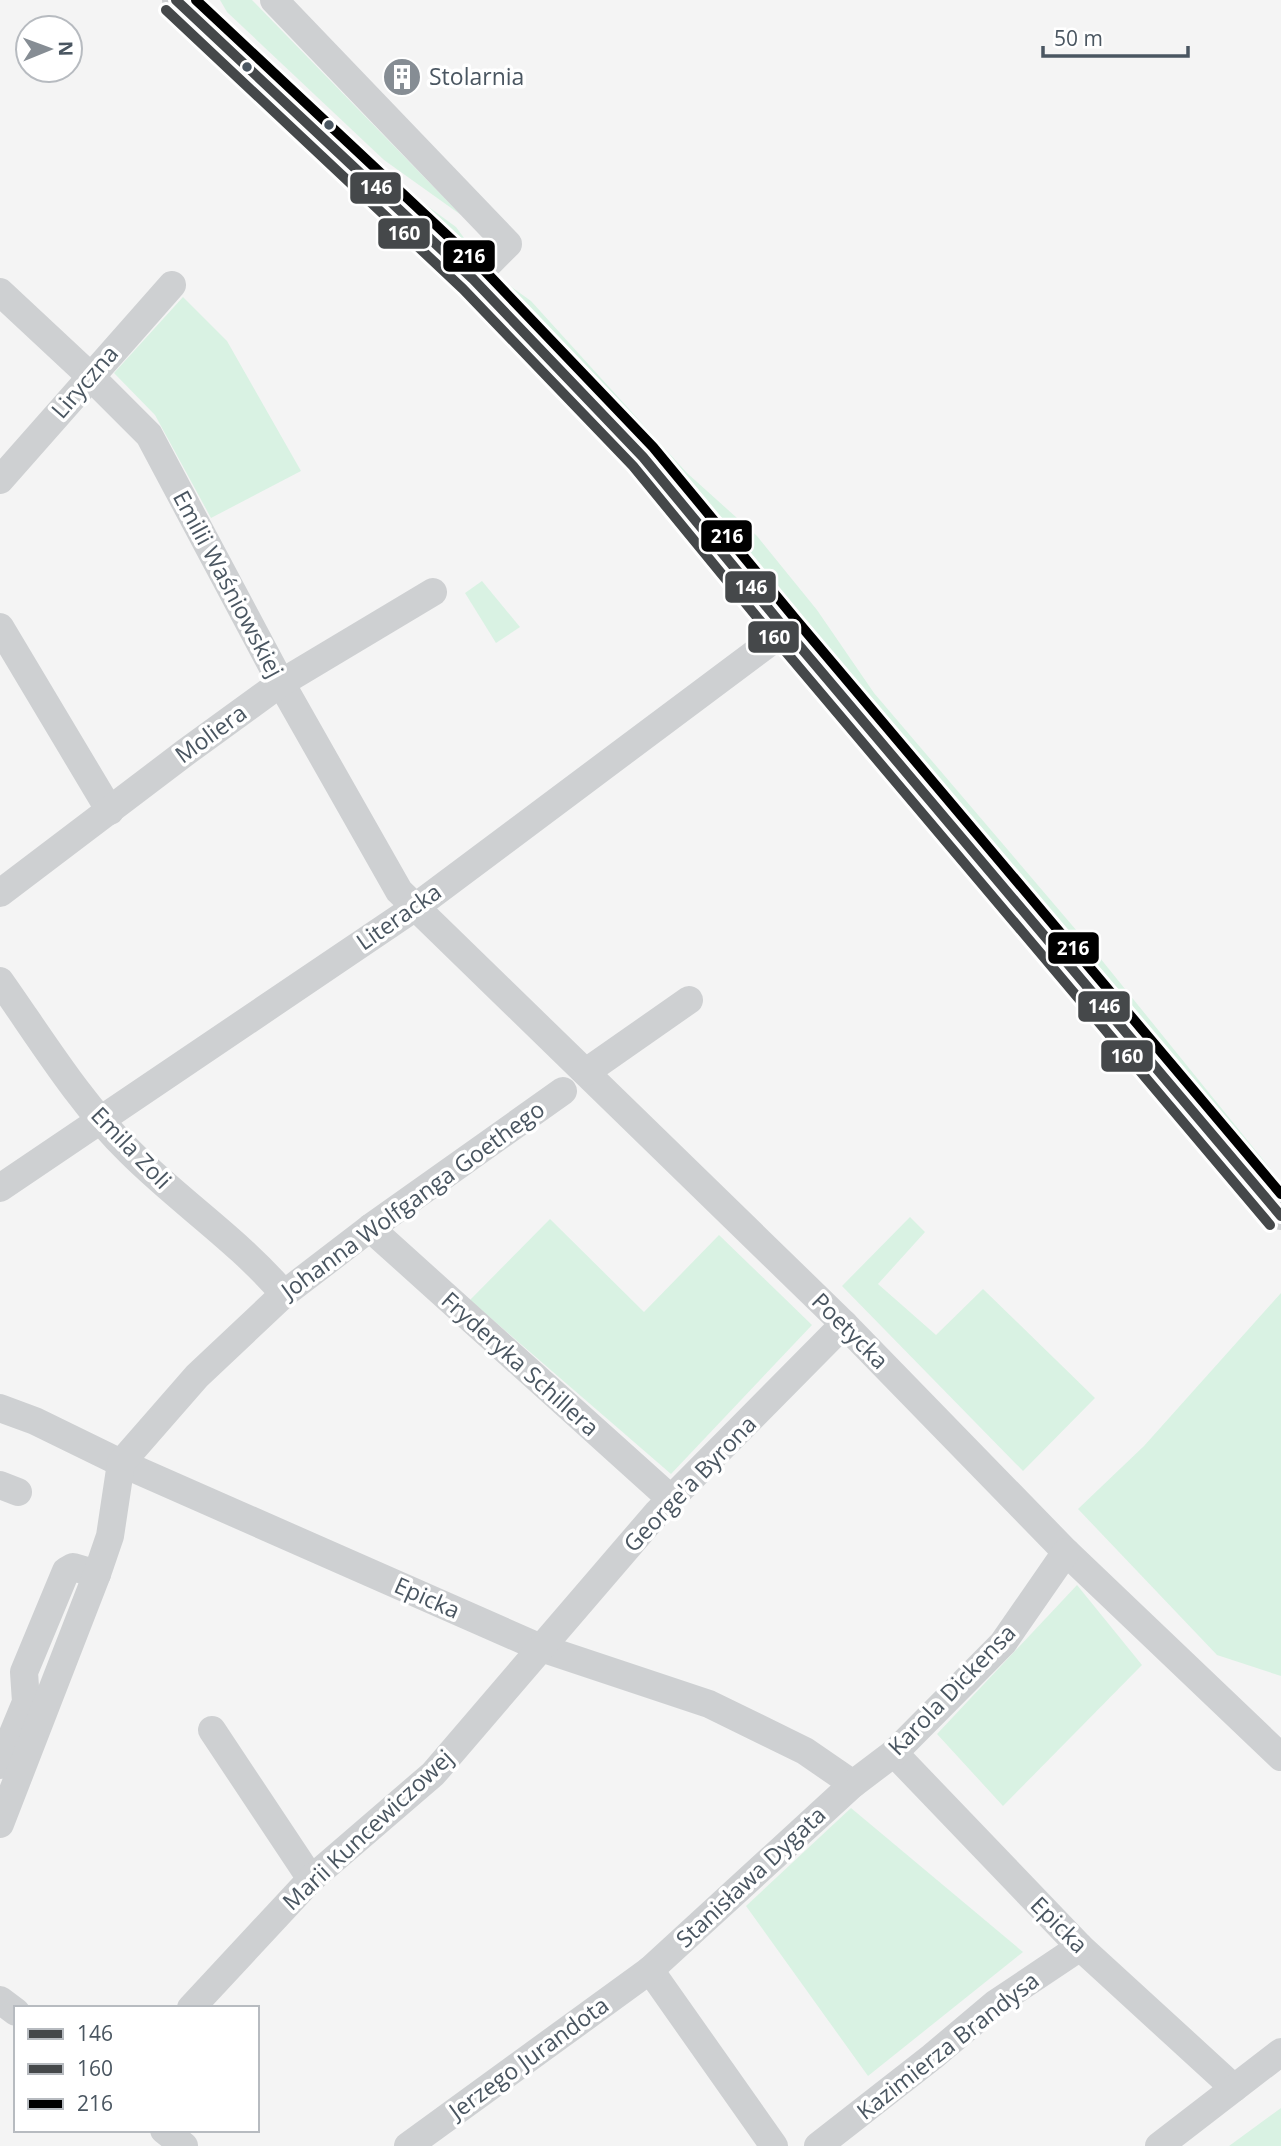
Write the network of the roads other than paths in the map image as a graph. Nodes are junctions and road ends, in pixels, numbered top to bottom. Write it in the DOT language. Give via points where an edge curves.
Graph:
graph roads {
  1 [pos="176,0"];
  2 [pos="274,0"];
  3 [pos="473,279"];
  4 [pos="172,285"];
  5 [pos="0,292"];
  6 [pos="90,376"];
  7 [pos="0,480"];
  8 [pos="433,592"];
  9 [pos="0,627"];
  10 [pos="786,630"];
  11 [pos="281,683"];
  12 [pos="110,811"];
  13 [pos="0,894"];
  14 [pos="417,906"];
  15 [pos="0,981"];
  16 [pos="688,1000"];
  17 [pos="586,1072"];
  18 [pos="563,1091"];
  19 [pos="99,1119"];
  20 [pos="0,1188"];
  21 [pos="1281,1216"];
  22 [pos="370,1228"];
  23 [pos="284,1294"];
  24 [pos="844,1324"];
  25 [pos="0,1408"];
  26 [pos="121,1463"];
  27 [pos="671,1499"];
  28 [pos="1066,1552"];
  29 [pos="97,1574"];
  30 [pos="541,1648"];
  31 [pos="212,1730"];
  32 [pos="894,1753"];
  33 [pos="1281,1757"];
  34 [pos="0,1765"];
  35 [pos="853,1784"];
  36 [pos="0,1824"];
  37 [pos="311,1879"];
  38 [pos="1080,1947"];
  39 [pos="650,1970"];
  40 [pos="193,2006"];
  41 [pos="1281,2052"];
  42 [pos="1234,2088"];
  43 [pos="166,2132"];
  44 [pos="184,2146"];
  45 [pos="408,2146"];
  46 [pos="774,2146"];
  47 [pos="818,2146"];
  48 [pos="1159,2146"];
  1 -- 3 [label="street"];
  2 -- 3 [label="street" via="508,244"];
  3 -- 10 [label="street" via="643,457"];
  4 -- 6 [label="street, Liryczna"];
  5 -- 6 [label="street, Emilii Waśniowskiej"];
  6 -- 7 [label="street, Liryczna"];
  6 -- 11 [label="street, Emilii Waśniowskiej" via="149,435"];
  8 -- 11 [label="street, Moliera"];
  9 -- 12 [label="street"];
  10 -- 14 [label="street, Literacka"];
  10 -- 21 [label="street"];
  11 -- 12 [label="street, Moliera"];
  11 -- 14 [label="street, Emilii Waśniowskiej" via="399,891"];
  12 -- 13 [label="street, Moliera"];
  14 -- 17 [label="street, Poetycka"];
  14 -- 19 [label="street, Literacka"];
  15 -- 19 [label="street, Emila Zoli"];
  16 -- 17 [label="street"];
  17 -- 24 [label="street, Poetycka"];
  18 -- 22 [label="street, Johanna Wolfganga Goethego"];
  19 -- 20 [label="street, Literacka"];
  19 -- 23 [label="street, Emila Zoli" via="165,1185 246,1252"];
  22 -- 23 [label="street, Johanna Wolfganga Goethego"];
  22 -- 27 [label="street, Fryderyka Schillera"];
  23 -- 26 [label="street, Johanna Wolfganga Goethego" via="197,1376"];
  24 -- 27 [label="street, George'a Byrona"];
  24 -- 28 [label="street, Poetycka"];
  25 -- 26 [label="street, Epicka"];
  26 -- 29 [label="street" via="110,1536"];
  26 -- 30 [label="street, Epicka"];
  27 -- 30 [label="street, George'a Byrona"];
  28 -- 32 [label="street, Karola Dickensa" via="1003,1643"];
  28 -- 33 [label="street, Poetycka"];
  29 -- 34 [label="street" via="73,1567 66,1571 24,1672 26,1702"];
  29 -- 36 [label="street"];
  30 -- 35 [label="street, Epicka" via="709,1704 805,1751"];
  30 -- 37 [label="street, Marii Kuncewiczowej" via="433,1774"];
  31 -- 37 [label="street"];
  32 -- 35 [label="street, Karola Dickensa"];
  32 -- 38 [label="street, Epicka"];
  35 -- 39 [label="street, Stanisława Dygata"];
  37 -- 40 [label="street, Marii Kuncewiczowej"];
  38 -- 42 [label="street, Epicka"];
  38 -- 47 [label="street, Kazimierza Brandysa" via="995,2004"];
  39 -- 45 [label="street, Jerzego Jurandota"];
  39 -- 46 [label="street"];
  41 -- 42 [label="street"];
  42 -- 48 [label="street"];
  43 -- 44 [label="street"];
}
